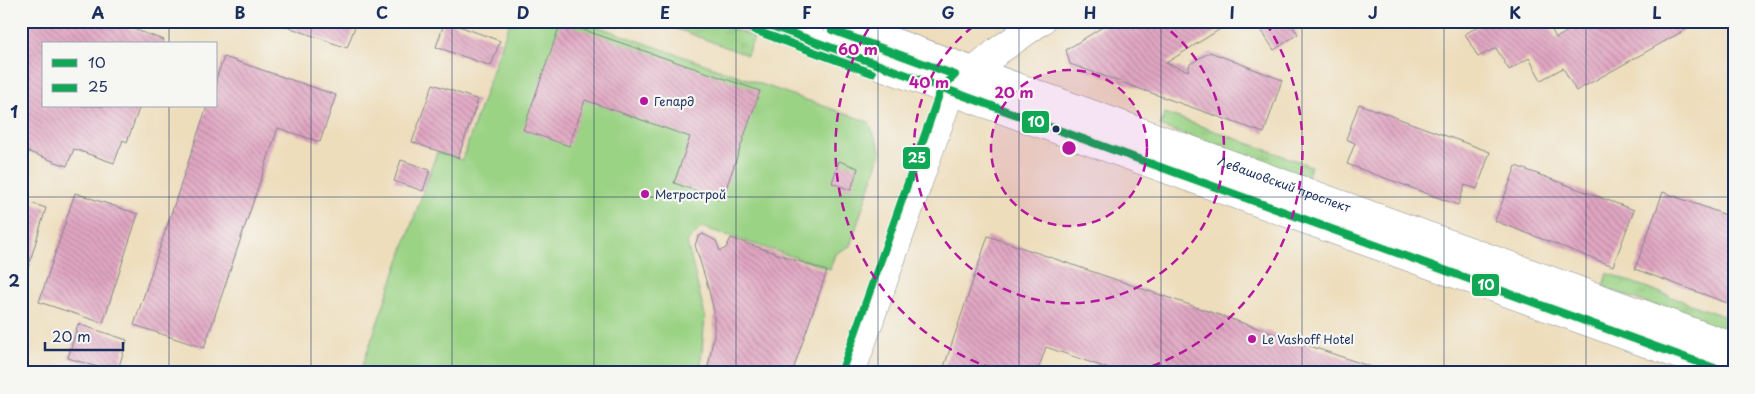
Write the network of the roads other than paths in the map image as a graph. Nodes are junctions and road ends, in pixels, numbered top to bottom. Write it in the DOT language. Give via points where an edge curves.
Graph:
graph roads {
  1 [pos="757,21"];
  2 [pos="835,21"];
  3 [pos="1041,21"];
  4 [pos="974,71"];
  5 [pos="950,92"];
  6 [pos="1734,347"];
  7 [pos="851,373"];
  8 [pos="1729,373"];
  1 -- 5 [label="street"];
  2 -- 4 [label="street, Левашовский проспект"];
  3 -- 4 [label="street"];
  4 -- 5 [label="street"];
  4 -- 6 [label="street, Левашовский проспект"];
  5 -- 7 [label="street"];
  5 -- 8 [label="street"];
}
